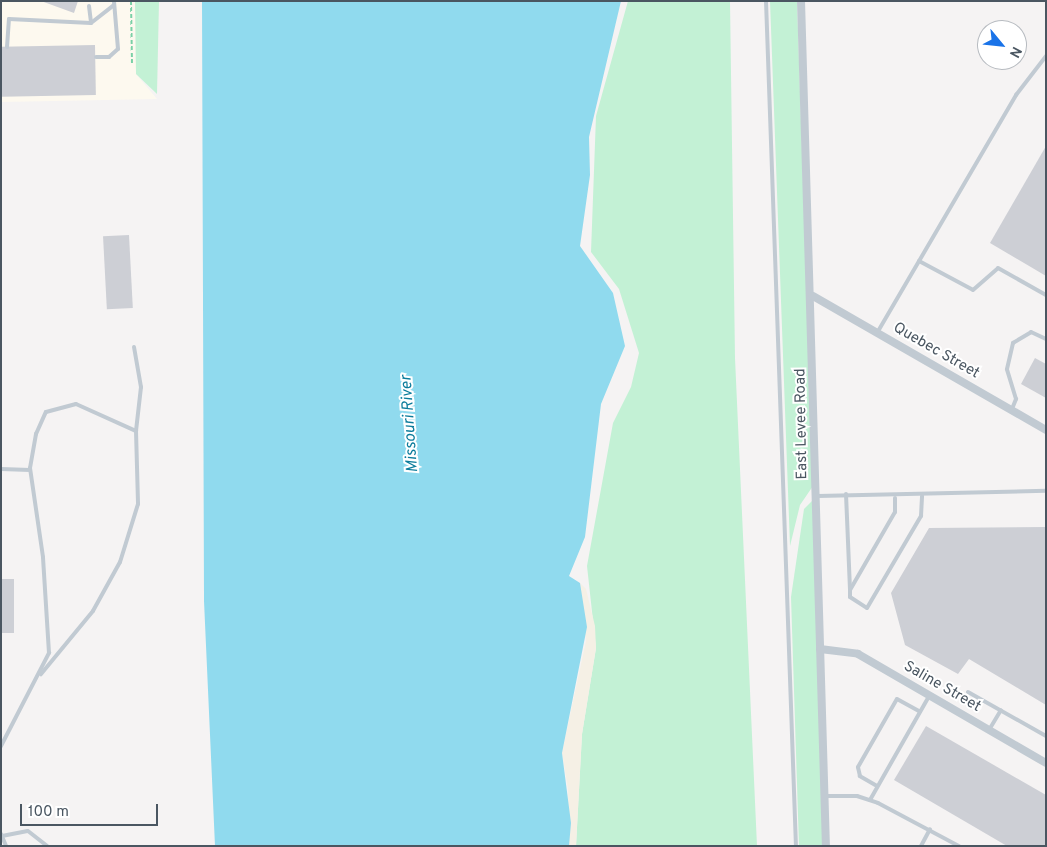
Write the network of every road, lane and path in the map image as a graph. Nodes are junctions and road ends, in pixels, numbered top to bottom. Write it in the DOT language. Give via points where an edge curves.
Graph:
graph roads {
  1 [pos="131,1"];
  2 [pos="766,1"];
  3 [pos="802,1"];
  4 [pos="114,3"];
  5 [pos="89,6"];
  6 [pos="91,23"];
  7 [pos="7,47"];
  8 [pos="1046,56"];
  9 [pos="96,58"];
  10 [pos="132,65"];
  11 [pos="919,261"];
  12 [pos="1046,295"];
  13 [pos="813,296"];
  14 [pos="877,333"];
  15 [pos="1046,339"];
  16 [pos="134,347"];
  17 [pos="1011,411"];
  18 [pos="1046,430"];
  19 [pos="136,431"];
  20 [pos="1,469"];
  21 [pos="30,470"];
  22 [pos="1046,491"];
  23 [pos="846,494"];
  24 [pos="818,496"];
  25 [pos="922,496"];
  26 [pos="895,498"];
  27 [pos="850,590"];
  28 [pos="820,649"];
  29 [pos="41,674"];
  30 [pos="968,692"];
  31 [pos="929,696"];
  32 [pos="1000,710"];
  33 [pos="920,712"];
  34 [pos="989,730"];
  35 [pos="1046,736"];
  36 [pos="1,746"];
  37 [pos="1046,763"];
  38 [pos="877,786"];
  39 [pos="824,796"];
  40 [pos="870,800"];
  41 [pos="930,829"];
  42 [pos="2,835"];
  43 [pos="6,846"];
  44 [pos="48,846"];
  45 [pos="796,846"];
  46 [pos="826,846"];
  47 [pos="921,846"];
  48 [pos="959,846"];
  1 -- 10 [label="path"];
  2 -- 45 [label="lane"];
  3 -- 13 [label="street, East Levee Road"];
  4 -- 6 [label="lane"];
  4 -- 9 [label="lane" via="118,49 109,57"];
  5 -- 6 [label="lane"];
  6 -- 7 [label="lane" via="9,19"];
  8 -- 11 [label="lane" via="1016,95"];
  11 -- 12 [label="lane" via="973,290 998,268"];
  11 -- 14 [label="lane"];
  13 -- 14 [label="street, Quebec Street"];
  13 -- 24 [label="street, East Levee Road"];
  14 -- 17 [label="street, Quebec Street"];
  15 -- 17 [label="lane" via="1031,332 1013,343 1007,368 1016,399"];
  16 -- 19 [label="lane" via="141,387"];
  17 -- 18 [label="street, Quebec Street"];
  19 -- 21 [label="lane" via="76,404 46,412 36,434"];
  19 -- 29 [label="lane" via="138,504 127,545 93,611"];
  20 -- 21 [label="lane"];
  21 -- 29 [label="lane" via="43,557 49,653"];
  22 -- 25 [label="lane"];
  23 -- 24 [label="lane"];
  23 -- 26 [label="lane" via="880,492"];
  23 -- 27 [label="lane"];
  24 -- 28 [label="street, East Levee Road"];
  25 -- 26 [label="lane"];
  25 -- 27 [label="lane" via="921,516 867,608 850,598"];
  26 -- 27 [label="lane" via="895,512"];
  28 -- 31 [label="street, Saline Street" via="858,654"];
  28 -- 39 [label="street, East Levee Road"];
  29 -- 36 [label="lane"];
  30 -- 32 [label="lane"];
  31 -- 33 [label="lane"];
  31 -- 34 [label="street, Saline Street"];
  32 -- 34 [label="lane"];
  32 -- 35 [label="lane"];
  33 -- 38 [label="lane"];
  33 -- 38 [label="lane" via="897,699 858,767 860,776"];
  34 -- 37 [label="street, Saline Street"];
  38 -- 40 [label="lane"];
  39 -- 40 [label="lane"];
  39 -- 46 [label="street, East Levee Road"];
  40 -- 41 [label="lane"];
  41 -- 47 [label="lane"];
  41 -- 48 [label="lane"];
  42 -- 43 [label="lane"];
  42 -- 44 [label="lane" via="28,831"];
}
